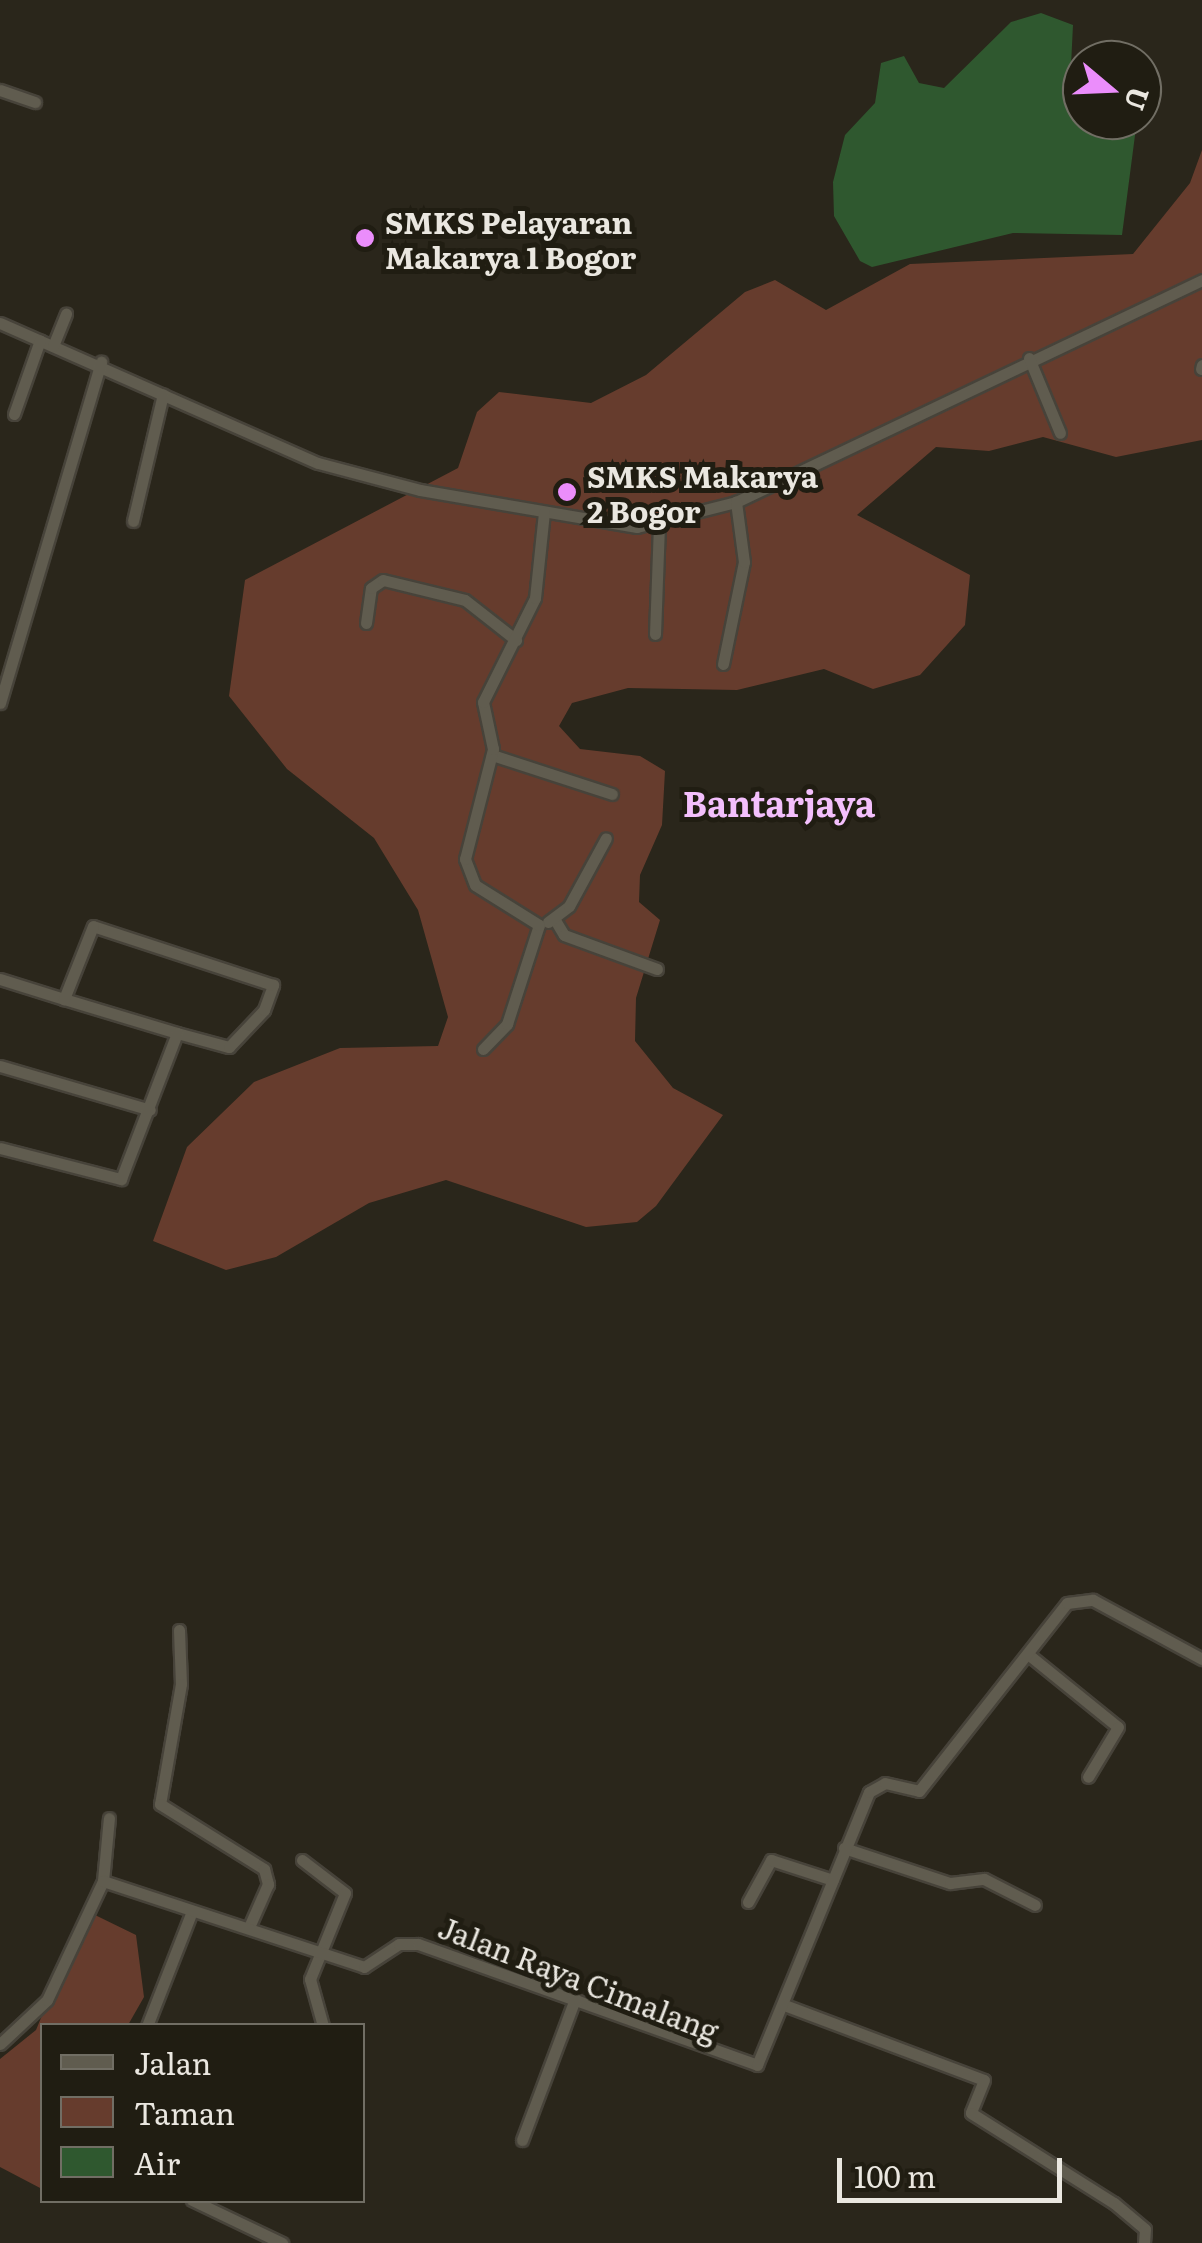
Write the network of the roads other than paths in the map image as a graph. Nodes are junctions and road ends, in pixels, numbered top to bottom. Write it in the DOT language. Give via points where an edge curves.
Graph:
graph roads {
  1 [pos="0,90"];
  2 [pos="35,102"];
  3 [pos="1202,280"];
  4 [pos="66,313"];
  5 [pos="0,323"];
  6 [pos="40,340"];
  7 [pos="53,346"];
  8 [pos="1029,358"];
  9 [pos="101,362"];
  10 [pos="162,394"];
  11 [pos="14,414"];
  12 [pos="1060,433"];
  13 [pos="736,502"];
  14 [pos="544,512"];
  15 [pos="133,521"];
  16 [pos="659,525"];
  17 [pos="366,623"];
  18 [pos="655,634"];
  19 [pos="516,640"];
  20 [pos="723,664"];
  21 [pos="0,703"];
  22 [pos="492,755"];
  23 [pos="612,794"];
  24 [pos="606,838"];
  25 [pos="555,920"];
  26 [pos="540,925"];
  27 [pos="657,970"];
  28 [pos="0,979"];
  29 [pos="64,999"];
  30 [pos="177,1034"];
  31 [pos="483,1049"];
  32 [pos="0,1066"];
  33 [pos="150,1110"];
  34 [pos="0,1148"];
  35 [pos="178,1630"];
  36 [pos="1030,1655"];
  37 [pos="1202,1658"];
  38 [pos="1088,1777"];
  39 [pos="108,1818"];
  40 [pos="844,1848"];
  41 [pos="302,1860"];
  42 [pos="832,1880"];
  43 [pos="103,1881"];
  44 [pos="748,1902"];
  45 [pos="1035,1905"];
  46 [pos="192,1911"];
  47 [pos="250,1927"];
  48 [pos="320,1950"];
  49 [pos="575,1999"];
  50 [pos="787,2006"];
  51 [pos="149,2023"];
  52 [pos="323,2023"];
  53 [pos="0,2044"];
  54 [pos="522,2140"];
  55 [pos="198,2203"];
  56 [pos="282,2243"];
  57 [pos="1144,2243"];
  1 -- 2 [label="street"];
  3 -- 8 [label="street"];
  4 -- 7 [label="street"];
  5 -- 6 [label="street"];
  6 -- 7 [label="street"];
  6 -- 11 [label="street"];
  7 -- 9 [label="street"];
  8 -- 12 [label="street"];
  8 -- 13 [label="street"];
  9 -- 10 [label="street"];
  9 -- 21 [label="street"];
  10 -- 14 [label="street" via="318,462"];
  10 -- 15 [label="street"];
  13 -- 16 [label="street"];
  13 -- 20 [label="street" via="744,562"];
  14 -- 16 [label="street"];
  14 -- 19 [label="street" via="535,598"];
  16 -- 18 [label="street"];
  17 -- 19 [label="street" via="371,588 384,580 464,600"];
  19 -- 22 [label="street" via="484,702"];
  22 -- 23 [label="street"];
  22 -- 26 [label="street" via="466,843 467,874"];
  24 -- 25 [label="street"];
  25 -- 26 [label="street"];
  25 -- 27 [label="street" via="564,935"];
  26 -- 31 [label="street" via="506,1024"];
  28 -- 29 [label="street"];
  29 -- 30 [label="street"];
  29 -- 30 [label="street" via="92,926 273,985 234,1046"];
  30 -- 33 [label="street"];
  32 -- 33 [label="street"];
  33 -- 34 [label="street" via="118,1180"];
  35 -- 47 [label="street" via="181,1684 160,1804 264,1868 268,1884"];
  36 -- 37 [label="street" via="1080,1596"];
  36 -- 38 [label="street" via="1118,1726"];
  36 -- 40 [label="street, Jalan Raya Cimalang" via="920,1791 886,1784 869,1792"];
  39 -- 43 [label="street"];
  40 -- 42 [label="street, Jalan Raya Cimalang"];
  40 -- 45 [label="street" via="950,1883 984,1878"];
  41 -- 48 [label="street" via="346,1893"];
  42 -- 44 [label="street" via="771,1860"];
  42 -- 50 [label="street, Jalan Raya Cimalang"];
  43 -- 46 [label="street, Jalan Raya Cimalang"];
  43 -- 53 [label="street" via="47,2000"];
  46 -- 47 [label="street, Jalan Raya Cimalang"];
  46 -- 51 [label="street"];
  47 -- 48 [label="street, Jalan Raya Cimalang"];
  48 -- 49 [label="street, Jalan Raya Cimalang" via="370,1968 399,1944 418,1944"];
  48 -- 52 [label="street" via="309,1985"];
  49 -- 50 [label="street, Jalan Raya Cimalang" via="745,2066 767,2056"];
  49 -- 54 [label="street"];
  50 -- 57 [label="street" via="984,2080 971,2113 1114,2203 1145,2229"];
  55 -- 56 [label="street"];
}
